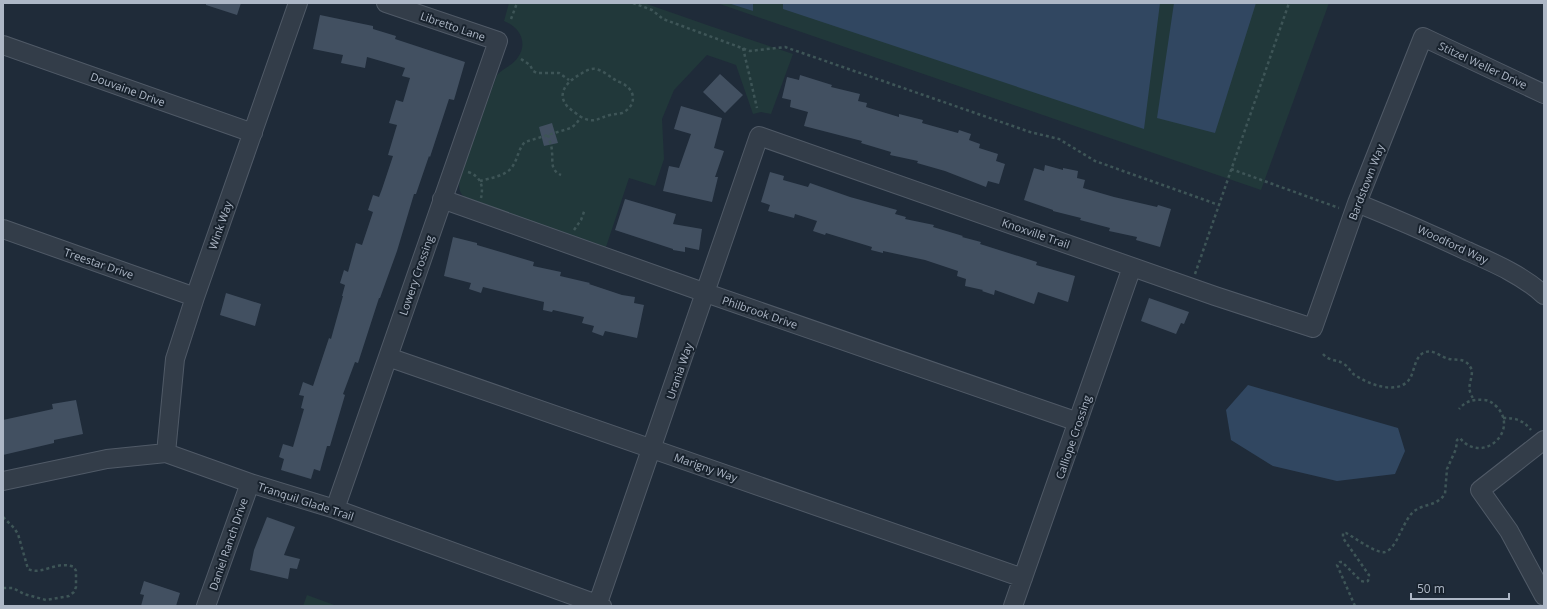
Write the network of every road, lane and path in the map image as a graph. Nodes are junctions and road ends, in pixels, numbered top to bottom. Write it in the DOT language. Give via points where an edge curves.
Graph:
graph roads {
  1 [pos="298,3"];
  2 [pos="386,3"];
  3 [pos="517,3"];
  4 [pos="633,3"];
  5 [pos="1290,3"];
  6 [pos="511,19"];
  7 [pos="1423,37"];
  8 [pos="498,41"];
  9 [pos="3,45"];
  10 [pos="743,48"];
  11 [pos="521,59"];
  12 [pos="569,80"];
  13 [pos="1544,94"];
  14 [pos="757,108"];
  15 [pos="581,117"];
  16 [pos="253,133"];
  17 [pos="548,135"];
  18 [pos="759,136"];
  19 [pos="1231,169"];
  20 [pos="466,171"];
  21 [pos="561,175"];
  22 [pos="480,181"];
  23 [pos="442,199"];
  24 [pos="480,200"];
  25 [pos="1357,203"];
  26 [pos="1219,205"];
  27 [pos="1340,208"];
  28 [pos="585,209"];
  29 [pos="3,229"];
  30 [pos="573,232"];
  31 [pos="1132,267"];
  32 [pos="1194,275"];
  33 [pos="706,293"];
  34 [pos="1544,295"];
  35 [pos="195,297"];
  36 [pos="1313,328"];
  37 [pos="1323,354"];
  38 [pos="388,357"];
  39 [pos="1474,400"];
  40 [pos="1459,409"];
  41 [pos="1503,418"];
  42 [pos="1078,422"];
  43 [pos="1537,435"];
  44 [pos="652,448"];
  45 [pos="166,453"];
  46 [pos="3,481"];
  47 [pos="250,483"];
  48 [pos="335,509"];
  49 [pos="3,517"];
  50 [pos="1023,578"];
  51 [pos="3,588"];
  52 [pos="1544,596"];
  53 [pos="206,606"];
  54 [pos="599,606"];
  55 [pos="1014,606"];
  56 [pos="1355,606"];
  1 -- 16 [label="street, Wink Way"];
  2 -- 8 [label="street, Libretto Lane"];
  3 -- 6 [label="path"];
  4 -- 10 [label="path" via="652,10 663,19"];
  5 -- 19 [label="path"];
  7 -- 13 [label="street, Stitzel Weller Drive"];
  7 -- 25 [label="street, Bardstown Way"];
  8 -- 23 [label="street, Lowery Crossing"];
  9 -- 16 [label="street, Douvaine Drive"];
  10 -- 14 [label="path"];
  10 -- 26 [label="path" via="750,51 785,47 1030,132 1059,139 1095,161"];
  11 -- 12 [label="path" via="536,73 559,73"];
  12 -- 15 [label="path" via="563,90 564,102"];
  12 -- 15 [label="path" via="587,70 596,69 625,84 632,93 633,102 622,113 592,121"];
  15 -- 17 [label="path" via="571,128"];
  16 -- 35 [label="street, Wink Way"];
  17 -- 21 [label="path" via="553,169"];
  17 -- 22 [label="path" via="525,142 512,167"];
  18 -- 31 [label="street, Knoxville Trail"];
  18 -- 33 [label="street, Urania Way"];
  19 -- 26 [label="path"];
  19 -- 27 [label="path"];
  20 -- 22 [label="path" via="474,174"];
  22 -- 24 [label="path"];
  23 -- 33 [label="street, Philbrook Drive"];
  23 -- 38 [label="street, Lowery Crossing"];
  25 -- 34 [label="street, Woodford Way" via="1498,265"];
  25 -- 36 [label="street, Bardstown Way"];
  26 -- 32 [label="path"];
  28 -- 30 [label="path"];
  29 -- 35 [label="street, Treestar Drive"];
  31 -- 36 [label="street, Knoxville Trail"];
  31 -- 42 [label="street, Calliope Crossing"];
  33 -- 42 [label="street, Philbrook Drive"];
  33 -- 44 [label="street, Urania Way"];
  35 -- 45 [label="street, Wink Way" via="175,359"];
  37 -- 39 [label="path" via="1327,359 1343,363 1354,375 1372,383 1393,387 1401,387 1410,378 1419,356 1423,353 1431,352 1447,359 1461,360 1472,370 1468,386"];
  38 -- 44 [label="street, Marigny Way"];
  38 -- 48 [label="street, Lowery Crossing"];
  39 -- 40 [label="path" via="1463,404"];
  39 -- 41 [label="path" via="1488,400 1500,411"];
  41 -- 43 [label="path" via="1521,421"];
  41 -- 56 [label="path" via="1502,434 1492,445 1477,448 1460,438 1457,440 1447,468 1445,494 1441,500 1410,516 1393,545 1385,552 1375,550 1343,533 1343,538 1369,575 1368,581 1360,581 1342,562 1337,565"];
  42 -- 50 [label="street, Calliope Crossing"];
  43 -- 52 [label="street" via="1480,490 1509,531"];
  44 -- 50 [label="street, Marigny Way"];
  44 -- 54 [label="street, Urania Way"];
  45 -- 46 [label="street, Tranquil Glade Trail" via="107,459"];
  45 -- 47 [label="street, Tranquil Glade Trail"];
  47 -- 48 [label="street, Tranquil Glade Trail"];
  47 -- 53 [label="street, Daniel Ranch Drive"];
  48 -- 54 [label="street, Tranquil Glade Trail"];
  49 -- 51 [label="path" via="18,534 28,569 37,571 65,565 74,567 76,578 74,592 60,599 34,598 13,588"];
  50 -- 55 [label="street, Calliope Crossing"];
}
